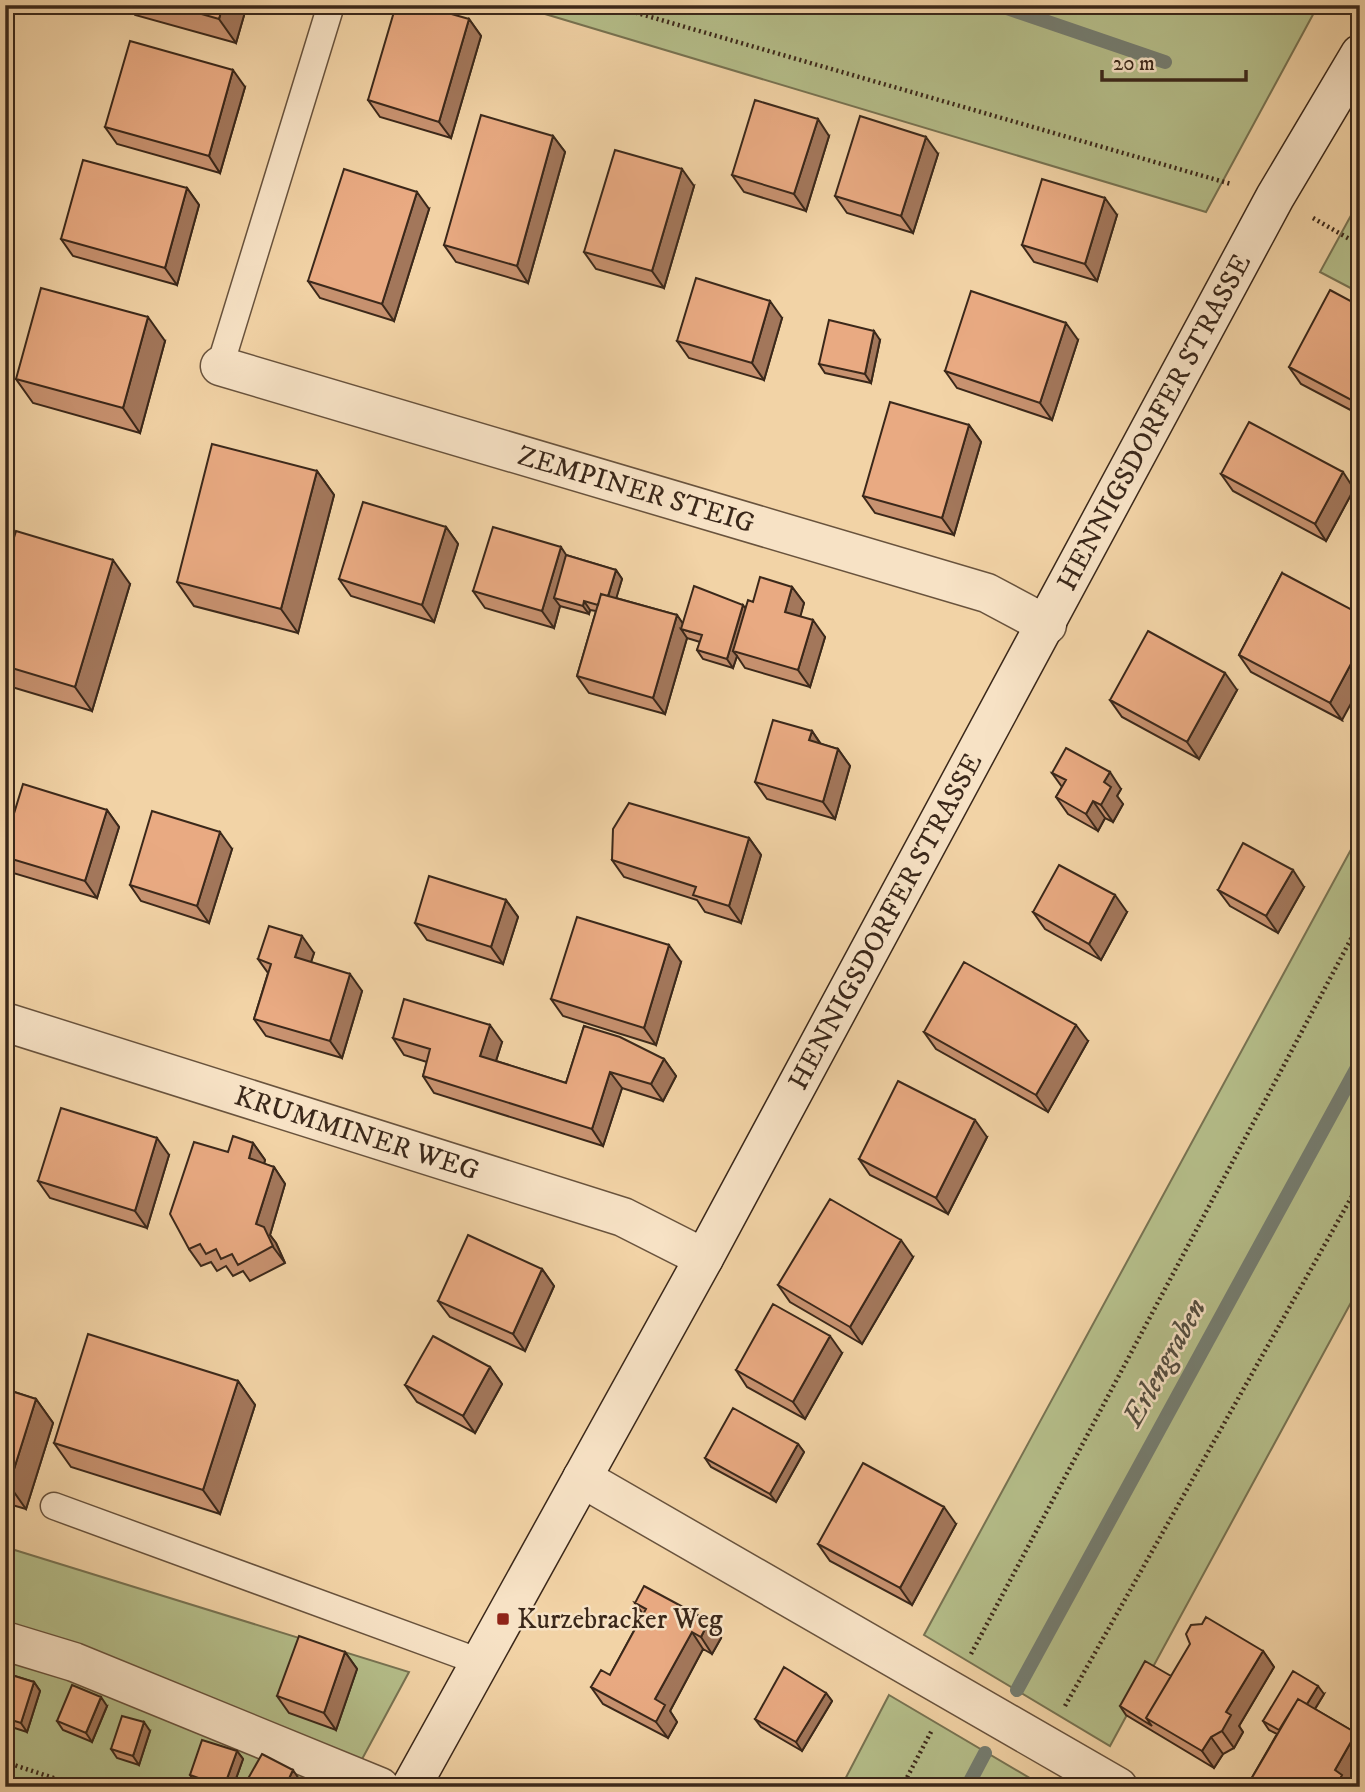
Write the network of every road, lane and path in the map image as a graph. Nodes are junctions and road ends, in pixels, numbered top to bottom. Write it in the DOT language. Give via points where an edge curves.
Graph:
graph roads {
  1 [pos="331,5"];
  2 [pos="609,5"];
  3 [pos="1360,54"];
  4 [pos="1275,197"];
  5 [pos="1360,245"];
  6 [pos="220,366"];
  7 [pos="1046,625"];
  8 [pos="1360,922"];
  9 [pos="5,1022"];
  10 [pos="1360,1182"];
  11 [pos="704,1258"];
  12 [pos="582,1478"];
  13 [pos="54,1506"];
  14 [pos="5,1641"];
  15 [pos="480,1662"];
  16 [pos="952,1691"];
  17 [pos="1044,1743"];
  18 [pos="5,1762"];
  19 [pos="81,1787"];
  20 [pos="380,1787"];
  21 [pos="411,1787"];
  22 [pos="902,1787"];
  23 [pos="1118,1787"];
  1 -- 6 [label="lane"];
  2 -- 4 [label="path"];
  3 -- 4 [label="street, HENNIGSDORFER STRASSE"];
  4 -- 5 [label="path"];
  4 -- 7 [label="street, HENNIGSDORFER STRASSE"];
  6 -- 7 [label="street, ZEMPINER STEIG" via="987,593"];
  7 -- 11 [label="street, HENNIGSDORFER STRASSE"];
  8 -- 16 [label="path"];
  9 -- 11 [label="street, KRUMMINER WEG" via="623,1217"];
  10 -- 17 [label="path"];
  11 -- 12 [label="street, HENNIGSDORFER STRASSE"];
  12 -- 15 [label="street, HENNIGSDORFER STRASSE"];
  12 -- 16 [label="street"];
  13 -- 15 [label="lane"];
  14 -- 20 [label="street" via="74,1662"];
  15 -- 21 [label="street, HENNIGSDORFER STRASSE"];
  16 -- 17 [label="street"];
  16 -- 22 [label="path"];
  17 -- 23 [label="street"];
  18 -- 19 [label="path"];
}
